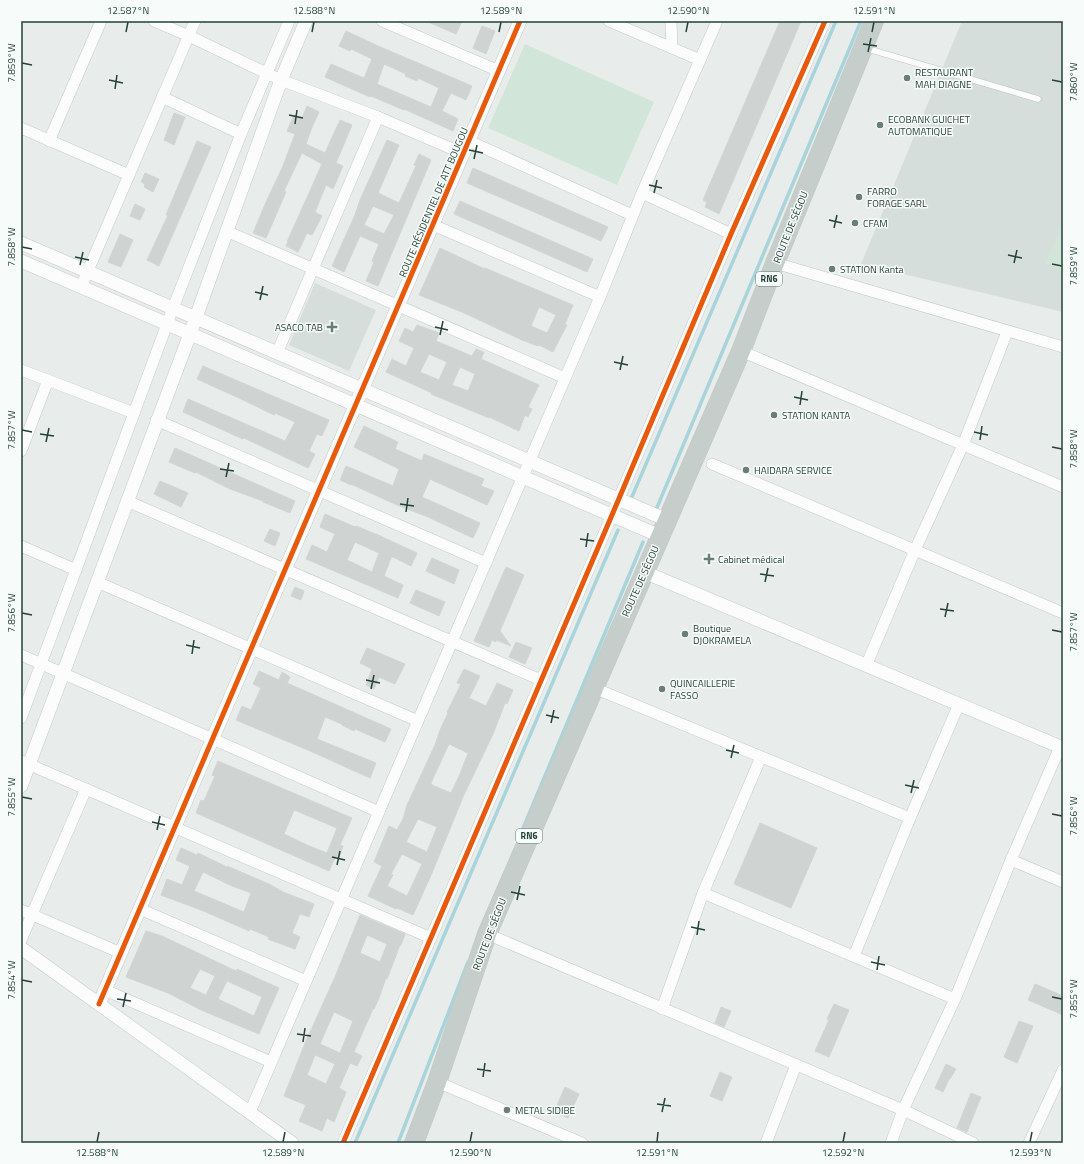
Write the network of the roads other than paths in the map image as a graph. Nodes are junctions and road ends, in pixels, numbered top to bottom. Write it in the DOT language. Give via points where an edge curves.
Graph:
graph roads {
  1 [pos="101,21"];
  2 [pos="154,21"];
  3 [pos="195,21"];
  4 [pos="288,21"];
  5 [pos="306,21"];
  6 [pos="382,21"];
  7 [pos="520,21"];
  8 [pos="609,21"];
  9 [pos="670,21"];
  10 [pos="717,21"];
  11 [pos="825,21"];
  12 [pos="874,21"];
  13 [pos="625,24"];
  14 [pos="189,36"];
  15 [pos="863,47"];
  16 [pos="672,48"];
  17 [pos="700,60"];
  18 [pos="499,71"];
  19 [pos="267,73"];
  20 [pos="281,80"];
  21 [pos="162,97"];
  22 [pos="1038,99"];
  23 [pos="378,117"];
  24 [pos="21,128"];
  25 [pos="241,134"];
  26 [pos="49,141"];
  27 [pos="469,141"];
  28 [pos="464,154"];
  29 [pos="129,175"];
  30 [pos="642,193"];
  31 [pos="632,215"];
  32 [pos="433,225"];
  33 [pos="226,231"];
  34 [pos="731,234"];
  35 [pos="21,243"];
  36 [pos="21,261"];
  37 [pos="775,264"];
  38 [pos="313,268"];
  39 [pos="88,271"];
  40 [pos="81,287"];
  41 [pos="600,297"];
  42 [pos="399,306"];
  43 [pos="173,308"];
  44 [pos="195,318"];
  45 [pos="167,324"];
  46 [pos="1008,332"];
  47 [pos="190,334"];
  48 [pos="1063,347"];
  49 [pos="741,351"];
  50 [pos="277,353"];
  51 [pos="21,370"];
  52 [pos="565,378"];
  53 [pos="48,380"];
  54 [pos="362,390"];
  55 [pos="356,405"];
  56 [pos="134,413"];
  57 [pos="156,420"];
  58 [pos="963,445"];
  59 [pos="21,451"];
  60 [pos="529,461"];
  61 [pos="712,464"];
  62 [pos="522,477"];
  63 [pos="1063,487"];
  64 [pos="319,491"];
  65 [pos="619,500"];
  66 [pos="128,501"];
  67 [pos="612,515"];
  68 [pos="663,528"];
  69 [pos="21,546"];
  70 [pos="915,550"];
  71 [pos="486,563"];
  72 [pos="285,569"];
  73 [pos="76,570"];
  74 [pos="644,572"];
  75 [pos="97,582"];
  76 [pos="1063,613"];
  77 [pos="452,641"];
  78 [pos="252,649"];
  79 [pos="21,655"];
  80 [pos="41,664"];
  81 [pos="866,666"];
  82 [pos="63,673"];
  83 [pos="541,680"];
  84 [pos="594,688"];
  85 [pos="959,704"];
  86 [pos="21,718"];
  87 [pos="418,721"];
  88 [pos="213,739"];
  89 [pos="1061,748"];
  90 [pos="761,757"];
  91 [pos="25,763"];
  92 [pos="21,786"];
  93 [pos="86,789"];
  94 [pos="379,812"];
  95 [pos="910,818"];
  96 [pos="175,827"];
  97 [pos="1011,860"];
  98 [pos="1063,882"];
  99 [pos="703,893"];
  100 [pos="341,899"];
  101 [pos="140,909"];
  102 [pos="21,910"];
  103 [pos="32,915"];
  104 [pos="487,934"];
  105 [pos="431,938"];
  106 [pos="21,940"];
  107 [pos="21,948"];
  108 [pos="121,953"];
  109 [pos="854,956"];
  110 [pos="306,981"];
  111 [pos="105,990"];
  112 [pos="955,999"];
  113 [pos="99,1004"];
  114 [pos="662,1009"];
  115 [pos="271,1062"];
  116 [pos="796,1064"];
  117 [pos="1063,1070"];
  118 [pos="437,1082"];
  119 [pos="903,1110"];
  120 [pos="250,1112"];
  121 [pos="292,1143"];
  122 [pos="343,1143"];
  123 [pos="414,1143"];
  124 [pos="582,1143"];
  125 [pos="766,1143"];
  126 [pos="891,1143"];
  127 [pos="973,1143"];
  128 [pos="1029,1143"];
  1 -- 26 [label="street"];
  2 -- 14 [label="street"];
  3 -- 14 [label="street"];
  4 -- 19 [label="street"];
  5 -- 20 [label="street"];
  6 -- 18 [label="street"];
  7 -- 18 [label="street, ROUTE RÉSIDENTIEL DE ATT BOUGOU"];
  8 -- 13 [label="street"];
  9 -- 16 [label="street"];
  10 -- 17 [label="street"];
  11 -- 34 [label="street"];
  12 -- 15 [label="highway, ROUTE DE SÉGOU / RN6"];
  13 -- 16 [label="street"];
  14 -- 19 [label="street"];
  14 -- 21 [label="street"];
  15 -- 22 [label="lane"];
  15 -- 37 [label="highway, ROUTE DE SÉGOU / RN6"];
  16 -- 17 [label="street"];
  17 -- 30 [label="street"];
  18 -- 27 [label="street, ROUTE RÉSIDENTIEL DE ATT BOUGOU"];
  19 -- 20 [label="street"];
  19 -- 25 [label="street"];
  20 -- 23 [label="street"];
  20 -- 33 [label="street"];
  21 -- 25 [label="street"];
  21 -- 29 [label="street"];
  23 -- 28 [label="street"];
  23 -- 38 [label="street"];
  24 -- 26 [label="street"];
  25 -- 43 [label="street"];
  26 -- 29 [label="street"];
  27 -- 28 [label="street, ROUTE RÉSIDENTIEL DE ATT BOUGOU"];
  27 -- 31 [label="street"];
  28 -- 32 [label="street, ROUTE RÉSIDENTIEL DE ATT BOUGOU"];
  29 -- 39 [label="street"];
  30 -- 31 [label="street"];
  30 -- 34 [label="street"];
  31 -- 41 [label="street"];
  32 -- 41 [label="street"];
  32 -- 42 [label="street, ROUTE RÉSIDENTIEL DE ATT BOUGOU"];
  33 -- 38 [label="street"];
  33 -- 44 [label="street"];
  34 -- 65 [label="street"];
  35 -- 39 [label="street"];
  36 -- 40 [label="street"];
  37 -- 46 [label="street"];
  37 -- 49 [label="highway, ROUTE DE SÉGOU / RN6"];
  38 -- 42 [label="street"];
  38 -- 50 [label="street"];
  39 -- 40 [label="street"];
  39 -- 43 [label="street"];
  40 -- 45 [label="street"];
  41 -- 52 [label="street"];
  42 -- 52 [label="street"];
  42 -- 54 [label="street, ROUTE RÉSIDENTIEL DE ATT BOUGOU"];
  43 -- 44 [label="street"];
  43 -- 45 [label="street"];
  44 -- 47 [label="street"];
  44 -- 50 [label="street"];
  45 -- 47 [label="street"];
  45 -- 56 [label="street"];
  46 -- 48 [label="street"];
  46 -- 58 [label="street"];
  47 -- 55 [label="street"];
  47 -- 57 [label="street"];
  49 -- 58 [label="street"];
  49 -- 68 [label="highway, ROUTE DE SÉGOU / RN6"];
  50 -- 54 [label="street"];
  51 -- 53 [label="street"];
  52 -- 60 [label="street"];
  53 -- 56 [label="street"];
  53 -- 59 [label="street"];
  54 -- 55 [label="street, ROUTE RÉSIDENTIEL DE ATT BOUGOU"];
  54 -- 60 [label="street"];
  55 -- 62 [label="street"];
  55 -- 64 [label="street, ROUTE RÉSIDENTIEL DE ATT BOUGOU"];
  56 -- 73 [label="street"];
  57 -- 64 [label="street"];
  57 -- 66 [label="street"];
  58 -- 63 [label="street"];
  58 -- 70 [label="street"];
  60 -- 62 [label="street"];
  60 -- 65 [label="street"];
  61 -- 70 [label="street"];
  62 -- 67 [label="street"];
  62 -- 71 [label="street"];
  64 -- 71 [label="street"];
  64 -- 72 [label="street, ROUTE RÉSIDENTIEL DE ATT BOUGOU"];
  65 -- 67 [label="street"];
  65 -- 68 [label="street"];
  66 -- 72 [label="street"];
  66 -- 75 [label="street"];
  67 -- 68 [label="street"];
  67 -- 83 [label="street"];
  68 -- 74 [label="highway, ROUTE DE SÉGOU / RN6"];
  69 -- 73 [label="street"];
  70 -- 76 [label="street"];
  70 -- 81 [label="street"];
  71 -- 77 [label="street"];
  72 -- 77 [label="street"];
  72 -- 78 [label="street, ROUTE RÉSIDENTIEL DE ATT BOUGOU"];
  73 -- 80 [label="street"];
  74 -- 81 [label="street"];
  74 -- 84 [label="highway, ROUTE DE SÉGOU / RN6"];
  75 -- 78 [label="street"];
  75 -- 82 [label="street"];
  77 -- 83 [label="street"];
  77 -- 87 [label="street"];
  78 -- 87 [label="street"];
  78 -- 88 [label="street, ROUTE RÉSIDENTIEL DE ATT BOUGOU"];
  79 -- 80 [label="street"];
  80 -- 82 [label="street"];
  80 -- 86 [label="street"];
  81 -- 85 [label="street"];
  82 -- 88 [label="street"];
  82 -- 91 [label="street"];
  83 -- 105 [label="street"];
  84 -- 90 [label="street"];
  84 -- 104 [label="highway, ROUTE DE SÉGOU / RN6"];
  85 -- 89 [label="street"];
  85 -- 95 [label="street"];
  87 -- 94 [label="street"];
  88 -- 94 [label="street"];
  88 -- 96 [label="street, ROUTE RÉSIDENTIEL DE ATT BOUGOU"];
  89 -- 97 [label="street"];
  90 -- 95 [label="street"];
  90 -- 99 [label="street"];
  91 -- 92 [label="street"];
  91 -- 93 [label="street"];
  93 -- 96 [label="street"];
  93 -- 103 [label="street"];
  94 -- 100 [label="street"];
  95 -- 109 [label="street"];
  96 -- 100 [label="street"];
  96 -- 101 [label="street, ROUTE RÉSIDENTIEL DE ATT BOUGOU"];
  97 -- 98 [label="street"];
  97 -- 112 [label="street"];
  99 -- 109 [label="street"];
  99 -- 114 [label="street"];
  100 -- 105 [label="street"];
  100 -- 110 [label="street"];
  101 -- 108 [label="street, ROUTE RÉSIDENTIEL DE ATT BOUGOU"];
  101 -- 110 [label="street"];
  102 -- 103 [label="street"];
  103 -- 106 [label="street"];
  103 -- 108 [label="street"];
  104 -- 114 [label="street"];
  104 -- 118 [label="highway, ROUTE DE SÉGOU / RN6"];
  105 -- 122 [label="street"];
  107 -- 113 [label="street"];
  108 -- 111 [label="street, ROUTE RÉSIDENTIEL DE ATT BOUGOU"];
  109 -- 112 [label="street"];
  110 -- 115 [label="street"];
  111 -- 113 [label="street, ROUTE RÉSIDENTIEL DE ATT BOUGOU"];
  111 -- 115 [label="street"];
  112 -- 119 [label="street"];
  113 -- 120 [label="street"];
  114 -- 116 [label="street"];
  115 -- 120 [label="street"];
  116 -- 119 [label="street"];
  116 -- 125 [label="street"];
  117 -- 128 [label="street"];
  118 -- 123 [label="highway, ROUTE DE SÉGOU / RN6"];
  118 -- 124 [label="street"];
  119 -- 126 [label="street"];
  119 -- 127 [label="street"];
  120 -- 121 [label="street"];
}
